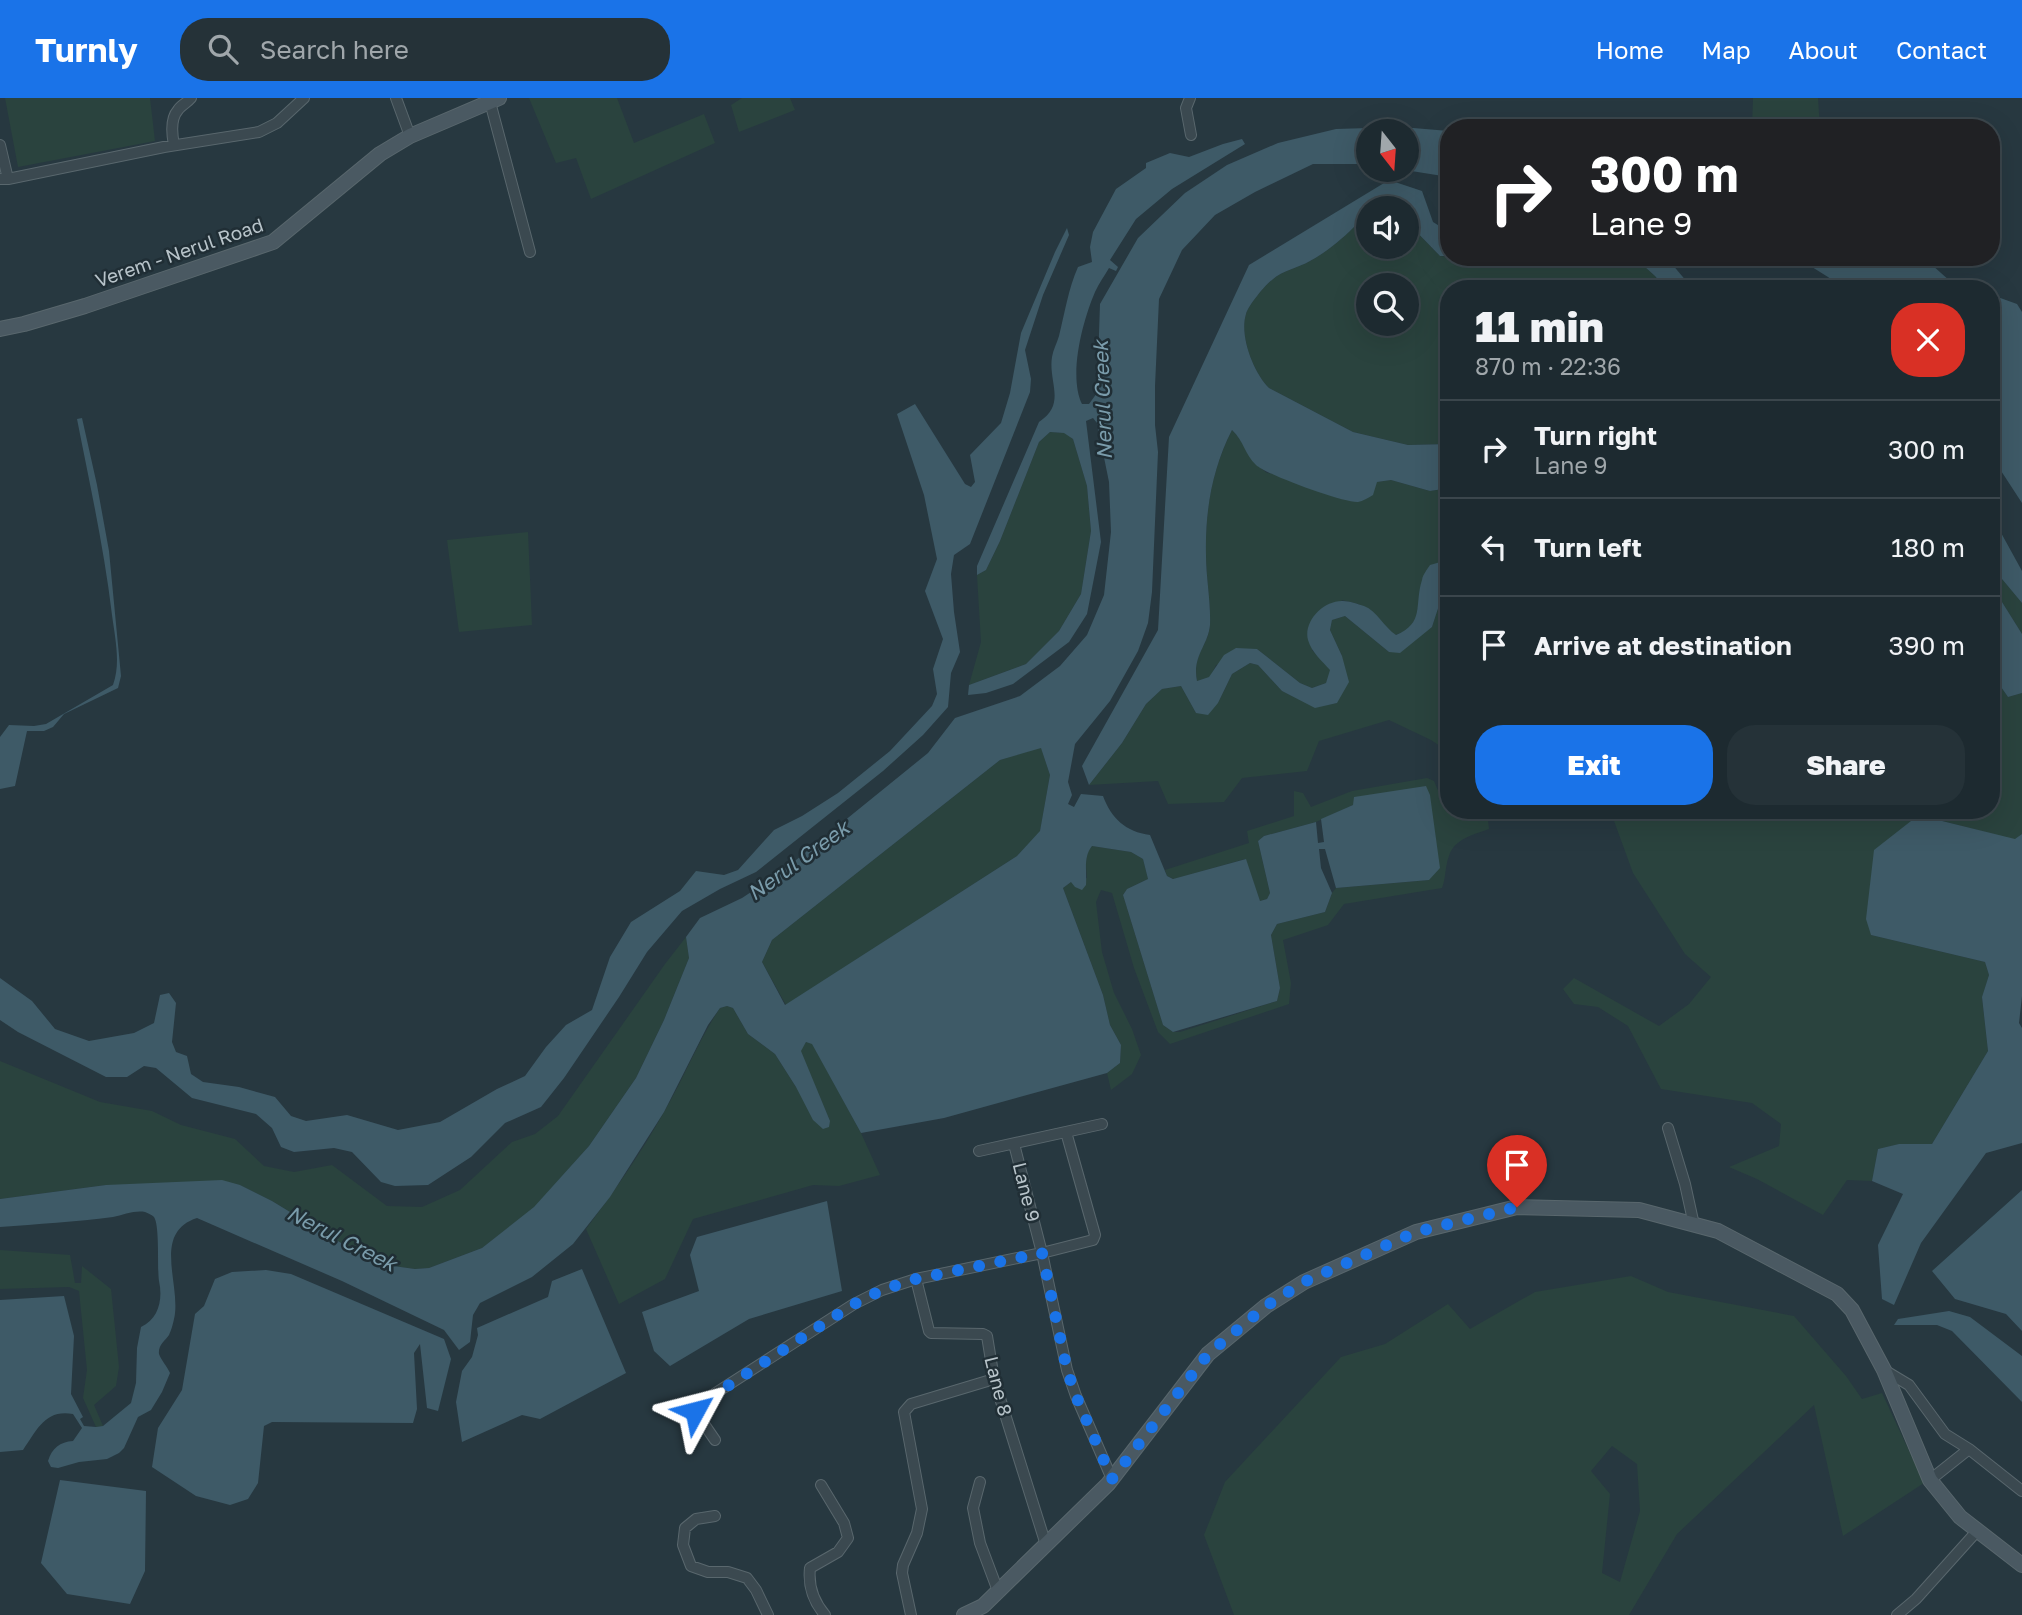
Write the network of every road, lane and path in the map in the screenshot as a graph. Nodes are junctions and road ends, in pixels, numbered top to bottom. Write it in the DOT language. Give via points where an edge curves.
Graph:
graph roads {
  1 [pos="191,98"];
  2 [pos="396,98"];
  3 [pos="1190,98"];
  4 [pos="495,100"];
  5 [pos="297,101"];
  6 [pos="1191,135"];
  7 [pos="410,136"];
  8 [pos="0,145"];
  9 [pos="174,145"];
  10 [pos="4,179"];
  11 [pos="530,252"];
  12 [pos="0,329"];
  13 [pos="1102,1124"];
  14 [pos="1668,1128"];
  15 [pos="1066,1132"];
  16 [pos="1014,1144"];
  17 [pos="979,1151"];
  18 [pos="1694,1225"];
  19 [pos="1042,1253"];
  20 [pos="916,1279"];
  21 [pos="1884,1370"];
  22 [pos="994,1379"];
  23 [pos="715,1440"];
  24 [pos="1969,1449"];
  25 [pos="1112,1479"];
  26 [pos="1930,1480"];
  27 [pos="981,1482"];
  28 [pos="821,1485"];
  29 [pos="2022,1491"];
  30 [pos="715,1516"];
  31 [pos="1978,1530"];
  32 [pos="1046,1545"];
  33 [pos="2022,1565"];
  34 [pos="998,1591"];
  35 [pos="768,1615"];
  36 [pos="825,1615"];
  37 [pos="911,1615"];
  38 [pos="966,1615"];
  39 [pos="1896,1615"];
  1 -- 9 [label="street" via="175,114"];
  2 -- 7 [label="street"];
  3 -- 6 [label="street" via="1186,108"];
  4 -- 7 [label="main road, Verem - Nerul Road"];
  4 -- 11 [label="street"];
  5 -- 9 [label="street" via="277,123 259,132"];
  7 -- 12 [label="main road, Verem - Nerul Road" via="380,154 273,242 85,306"];
  8 -- 10 [label="street"];
  9 -- 10 [label="street"];
  13 -- 15 [label="street"];
  14 -- 18 [label="street"];
  15 -- 16 [label="street"];
  15 -- 19 [label="street" via="1095,1238"];
  16 -- 17 [label="street"];
  16 -- 19 [label="street, Lane 9"];
  18 -- 21 [label="main road" via="1718,1231 1837,1294 1852,1310"];
  18 -- 25 [label="main road" via="1639,1210 1517,1207 1416,1232 1304,1282 1266,1306 1208,1354"];
  19 -- 20 [label="street"];
  19 -- 25 [label="street, Lane 9" via="1067,1370"];
  20 -- 22 [label="street, Lane 8" via="929,1331 987,1336"];
  20 -- 23 [label="street" via="854,1304 698,1405 695,1411"];
  21 -- 24 [label="street" via="1909,1385 1945,1434"];
  21 -- 26 [label="main road"];
  22 -- 32 [label="street, Lane 8"];
  22 -- 37 [label="street" via="911,1404 904,1412 922,1509 902,1573"];
  24 -- 26 [label="street"];
  24 -- 29 [label="street"];
  25 -- 32 [label="main road"];
  26 -- 31 [label="main road" via="1960,1517"];
  27 -- 34 [label="street" via="974,1508 980,1543"];
  28 -- 36 [label="street" via="848,1538 838,1552 810,1568 813,1597"];
  30 -- 35 [label="street" via="696,1519 685,1528 687,1559 691,1566 708,1572 747,1578"];
  31 -- 33 [label="main road"];
  31 -- 39 [label="street"];
  32 -- 34 [label="main road"];
  34 -- 38 [label="main road"];
}
